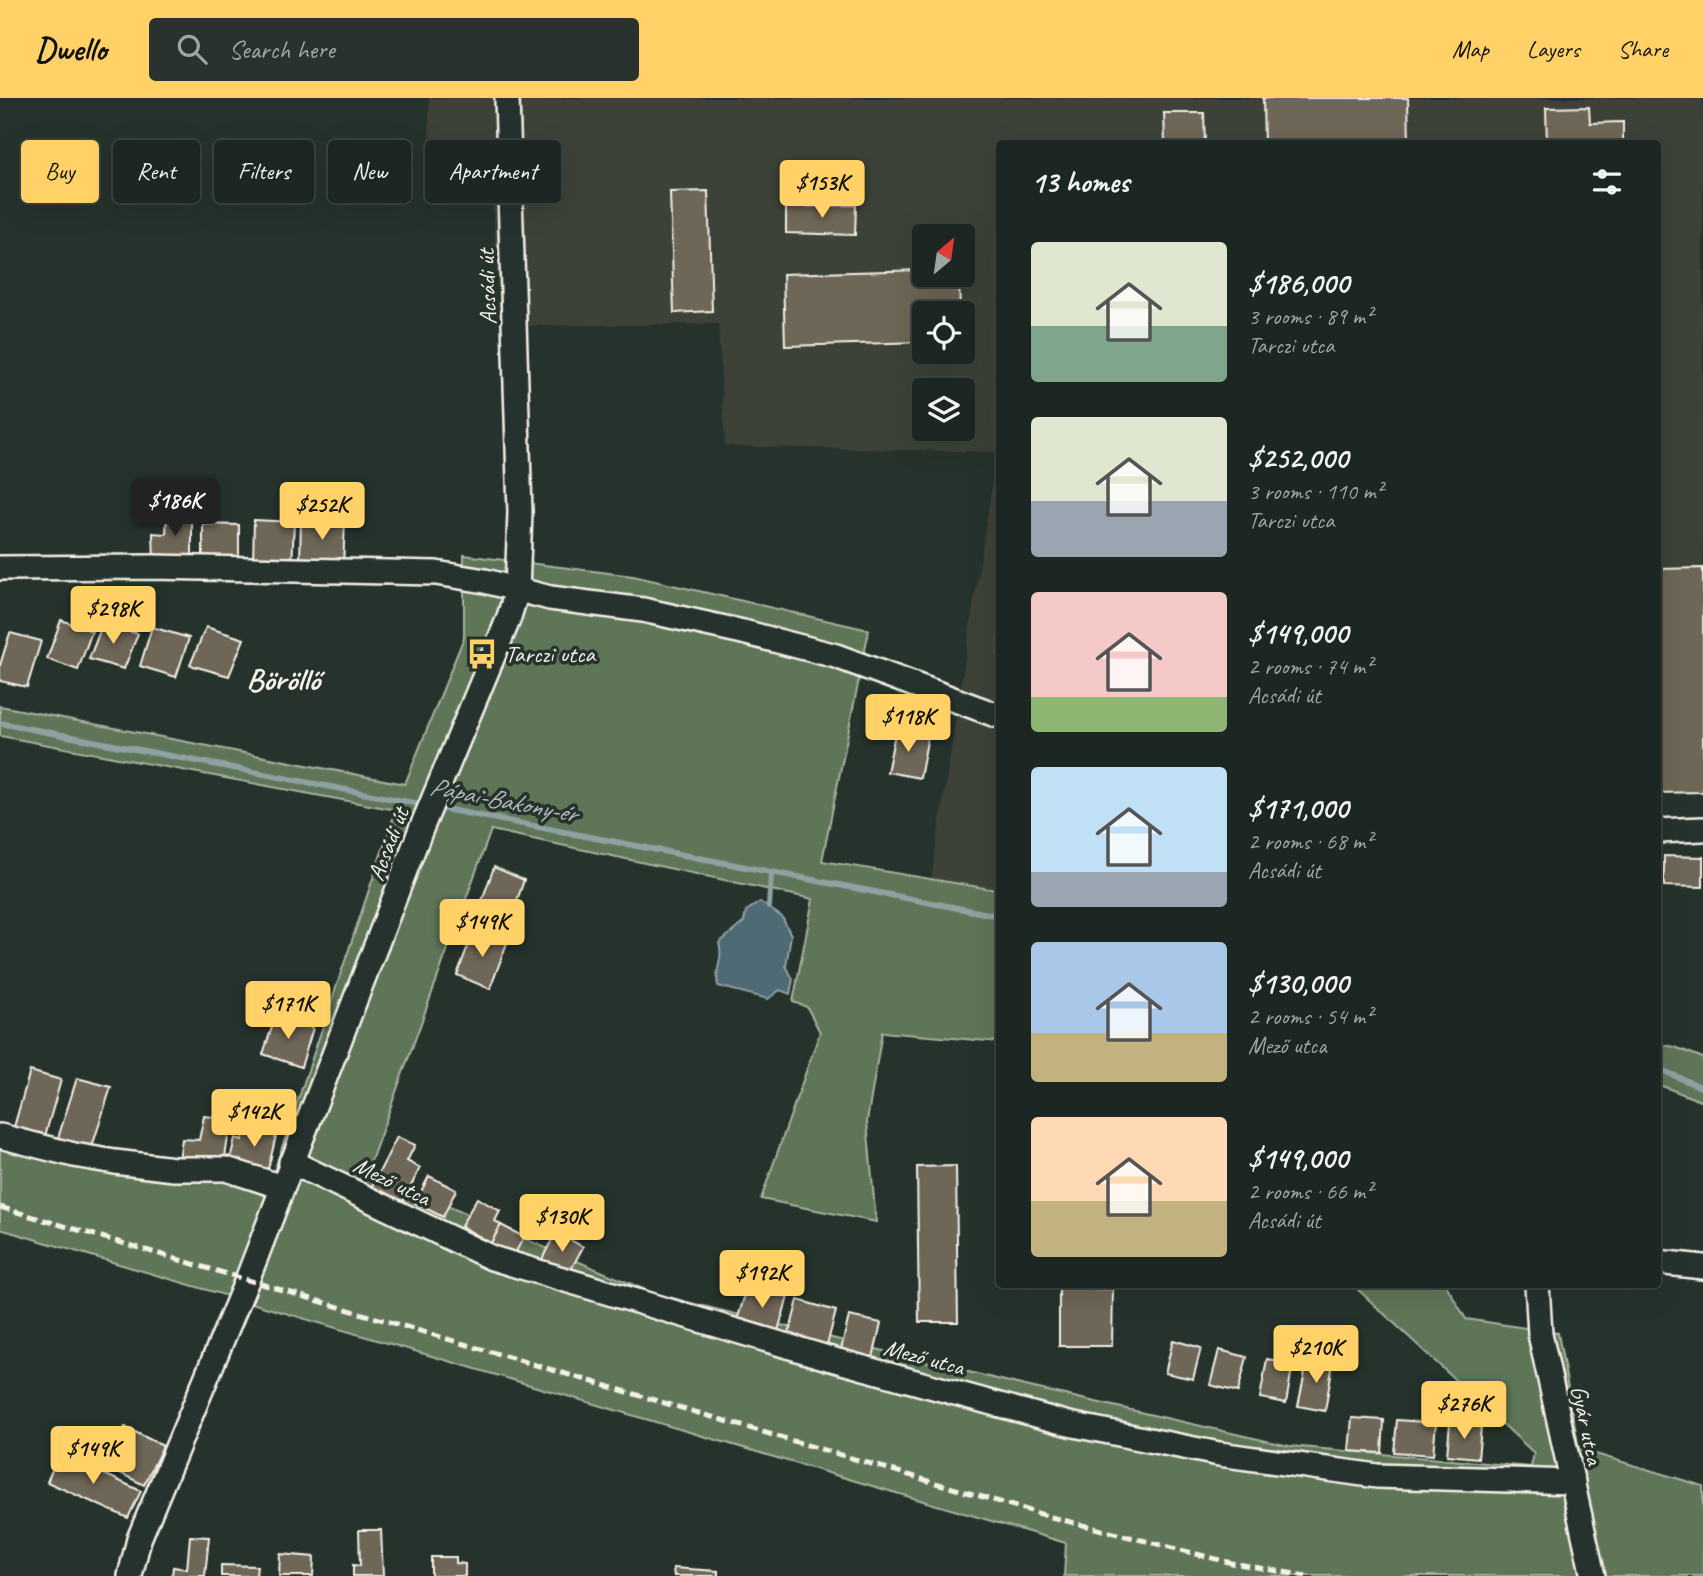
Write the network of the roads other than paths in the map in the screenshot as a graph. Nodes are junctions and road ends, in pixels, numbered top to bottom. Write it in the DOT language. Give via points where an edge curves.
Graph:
graph roads {
  1 [pos="507,98"];
  2 [pos="0,568"];
  3 [pos="517,591"];
  4 [pos="996,715"];
  5 [pos="1703,829"];
  6 [pos="1661,831"];
  7 [pos="0,1136"];
  8 [pos="291,1162"];
  9 [pos="282,1187"];
  10 [pos="1661,1262"];
  11 [pos="1703,1267"];
  12 [pos="1537,1288"];
  13 [pos="1573,1482"];
  14 [pos="130,1576"];
  15 [pos="1593,1576"];
  1 -- 3 [label="street, Acsádi út" via="518,394"];
  2 -- 3 [label="street" via="436,573"];
  3 -- 4 [label="street" via="643,610 836,656"];
  3 -- 8 [label="street, Acsádi út"];
  5 -- 6 [label="street"];
  7 -- 9 [label="street" via="115,1163 226,1170"];
  8 -- 9 [label="street, Acsádi út"];
  8 -- 13 [label="street, Mező utca" via="504,1262 1069,1424 1219,1454 1377,1476"];
  9 -- 14 [label="street, Acsádi út" via="139,1539"];
  10 -- 11 [label="street"];
  12 -- 13 [label="street, Gyár utca" via="1540,1334"];
  13 -- 15 [label="street, Gyár utca"];
}
